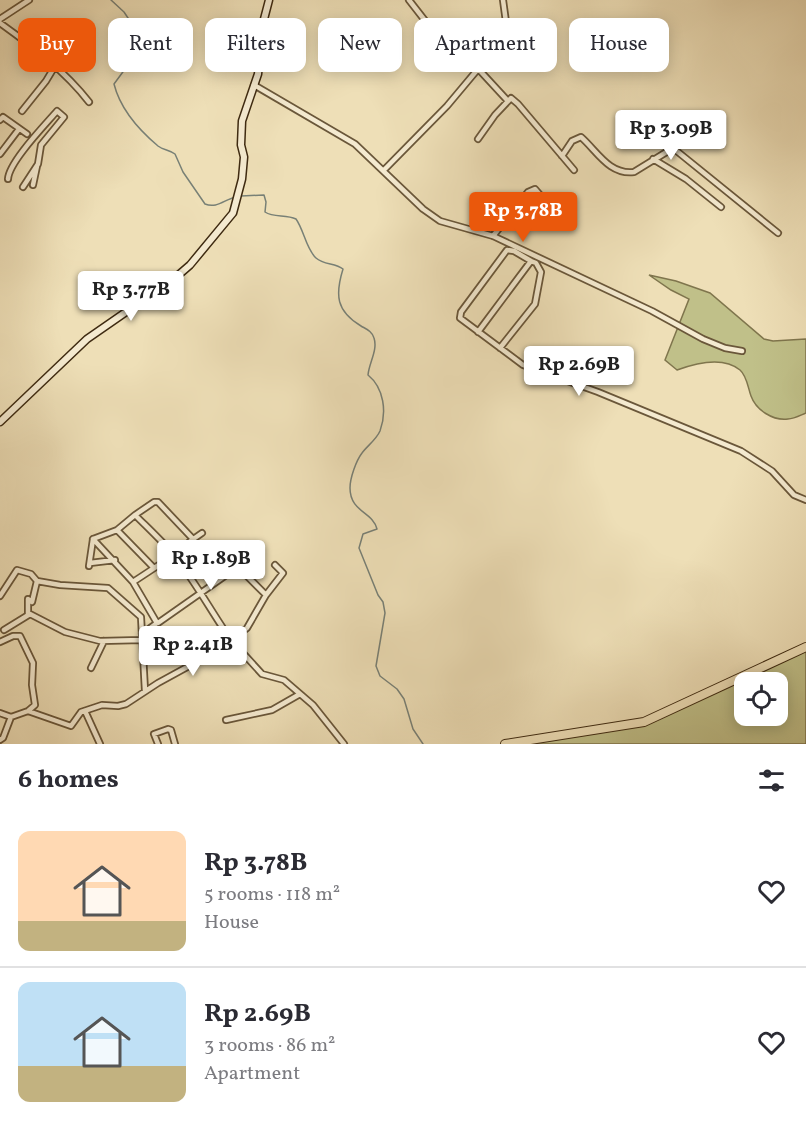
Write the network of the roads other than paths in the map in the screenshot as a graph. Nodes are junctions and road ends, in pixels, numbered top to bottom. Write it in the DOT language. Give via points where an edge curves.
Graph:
graph roads {
  1 [pos="28,0"];
  2 [pos="269,0"];
  3 [pos="409,0"];
  4 [pos="503,0"];
  5 [pos="423,18"];
  6 [pos="507,18"];
  7 [pos="0,21"];
  8 [pos="18,36"];
  9 [pos="51,72"];
  10 [pos="62,72"];
  11 [pos="475,72"];
  12 [pos="481,72"];
  13 [pos="254,85"];
  14 [pos="507,100"];
  15 [pos="89,102"];
  16 [pos="22,111"];
  17 [pos="0,120"];
  18 [pos="20,129"];
  19 [pos="27,134"];
  20 [pos="478,139"];
  21 [pos="32,140"];
  22 [pos="40,148"];
  23 [pos="0,154"];
  24 [pos="562,156"];
  25 [pos="653,159"];
  26 [pos="38,164"];
  27 [pos="574,170"];
  28 [pos="383,171"];
  29 [pos="8,179"];
  30 [pos="33,185"];
  31 [pos="23,187"];
  32 [pos="541,196"];
  33 [pos="721,207"];
  34 [pos="778,233"];
  35 [pos="493,236"];
  36 [pos="531,261"];
  37 [pos="478,332"];
  38 [pos="500,348"];
  39 [pos="742,351"];
  40 [pos="0,422"];
  41 [pos="806,500"];
  42 [pos="135,515"];
  43 [pos="117,530"];
  44 [pos="202,533"];
  45 [pos="93,539"];
  46 [pos="192,540"];
  47 [pos="218,550"];
  48 [pos="174,555"];
  49 [pos="115,561"];
  50 [pos="275,565"];
  51 [pos="154,568"];
  52 [pos="187,573"];
  53 [pos="37,580"];
  54 [pos="133,582"];
  55 [pos="199,594"];
  56 [pos="266,595"];
  57 [pos="0,596"];
  58 [pos="28,614"];
  59 [pos="157,623"];
  60 [pos="4,630"];
  61 [pos="141,634"];
  62 [pos="142,640"];
  63 [pos="231,640"];
  64 [pos="104,641"];
  65 [pos="0,642"];
  66 [pos="806,647"];
  67 [pos="91,668"];
  68 [pos="145,691"];
  69 [pos="300,694"];
  70 [pos="28,711"];
  71 [pos="85,711"];
  72 [pos="0,713"];
  73 [pos="11,717"];
  74 [pos="226,720"];
  75 [pos="0,740"];
  76 [pos="100,744"];
  77 [pos="158,744"];
  78 [pos="175,744"];
  79 [pos="344,744"];
  80 [pos="505,744"];
  1 -- 7 [label="street"];
  2 -- 13 [label="street"];
  3 -- 5 [label="street"];
  4 -- 6 [label="street"];
  7 -- 8 [label="street"];
  9 -- 16 [label="street"];
  10 -- 15 [label="street"];
  11 -- 28 [label="street"];
  12 -- 14 [label="street"];
  13 -- 28 [label="street" via="340,134"];
  13 -- 40 [label="street" via="242,121 244,157 240,188 233,213 223,227 190,265 87,339"];
  14 -- 20 [label="street"];
  14 -- 24 [label="street" via="514,99"];
  17 -- 18 [label="street" via="3,117"];
  18 -- 19 [label="street"];
  18 -- 23 [label="street"];
  21 -- 22 [label="street"];
  21 -- 22 [label="street" via="57,111 64,117"];
  21 -- 29 [label="street" via="8,173"];
  22 -- 26 [label="street"];
  24 -- 25 [label="street" via="572,141 581,136 610,166 621,171 634,172"];
  24 -- 27 [label="street"];
  25 -- 33 [label="street" via="686,178"];
  25 -- 34 [label="street" via="674,149"];
  26 -- 30 [label="street"];
  26 -- 31 [label="street"];
  28 -- 35 [label="street" via="440,222"];
  32 -- 35 [label="street" via="535,189 528,192"];
  35 -- 39 [label="street" via="703,339"];
  36 -- 37 [label="street"];
  36 -- 37 [label="street" via="507,250 500,259 459,314"];
  36 -- 38 [label="street" via="541,272 535,304"];
  37 -- 38 [label="street"];
  38 -- 41 [label="street" via="528,368 598,392 741,451 772,471 794,495"];
  42 -- 43 [label="street"];
  42 -- 46 [label="street" via="158,502"];
  42 -- 48 [label="street"];
  43 -- 45 [label="street"];
  43 -- 51 [label="street"];
  44 -- 46 [label="street"];
  45 -- 49 [label="street"];
  45 -- 49 [label="street" via="89,564"];
  46 -- 48 [label="street"];
  47 -- 52 [label="street"];
  48 -- 51 [label="street"];
  48 -- 52 [label="street"];
  49 -- 54 [label="street"];
  50 -- 56 [label="street" via="283,573"];
  51 -- 54 [label="street"];
  52 -- 55 [label="street"];
  53 -- 57 [label="street" via="17,570"];
  53 -- 58 [label="street" via="32,602 28,599"];
  53 -- 61 [label="street" via="109,588 141,616"];
  54 -- 59 [label="street"];
  55 -- 56 [label="street" via="237,568"];
  55 -- 59 [label="street"];
  55 -- 63 [label="street"];
  56 -- 63 [label="street" via="247,628"];
  58 -- 60 [label="street"];
  58 -- 64 [label="street" via="65,632"];
  59 -- 61 [label="street"];
  61 -- 62 [label="street"];
  62 -- 64 [label="street"];
  62 -- 68 [label="street"];
  63 -- 68 [label="street"];
  63 -- 69 [label="street" via="262,674 284,680"];
  64 -- 67 [label="street"];
  65 -- 70 [label="street" via="19,635 30,654 35,702"];
  66 -- 80 [label="highway" via="644,722"];
  68 -- 71 [label="street" via="123,705 102,705"];
  69 -- 74 [label="street" via="272,710"];
  69 -- 79 [label="street" via="320,711"];
  70 -- 71 [label="street" via="71,726"];
  70 -- 73 [label="street"];
  71 -- 76 [label="street"];
  72 -- 73 [label="street"];
  73 -- 75 [label="street"];
  77 -- 78 [label="street" via="154,734 168,729"];
}
